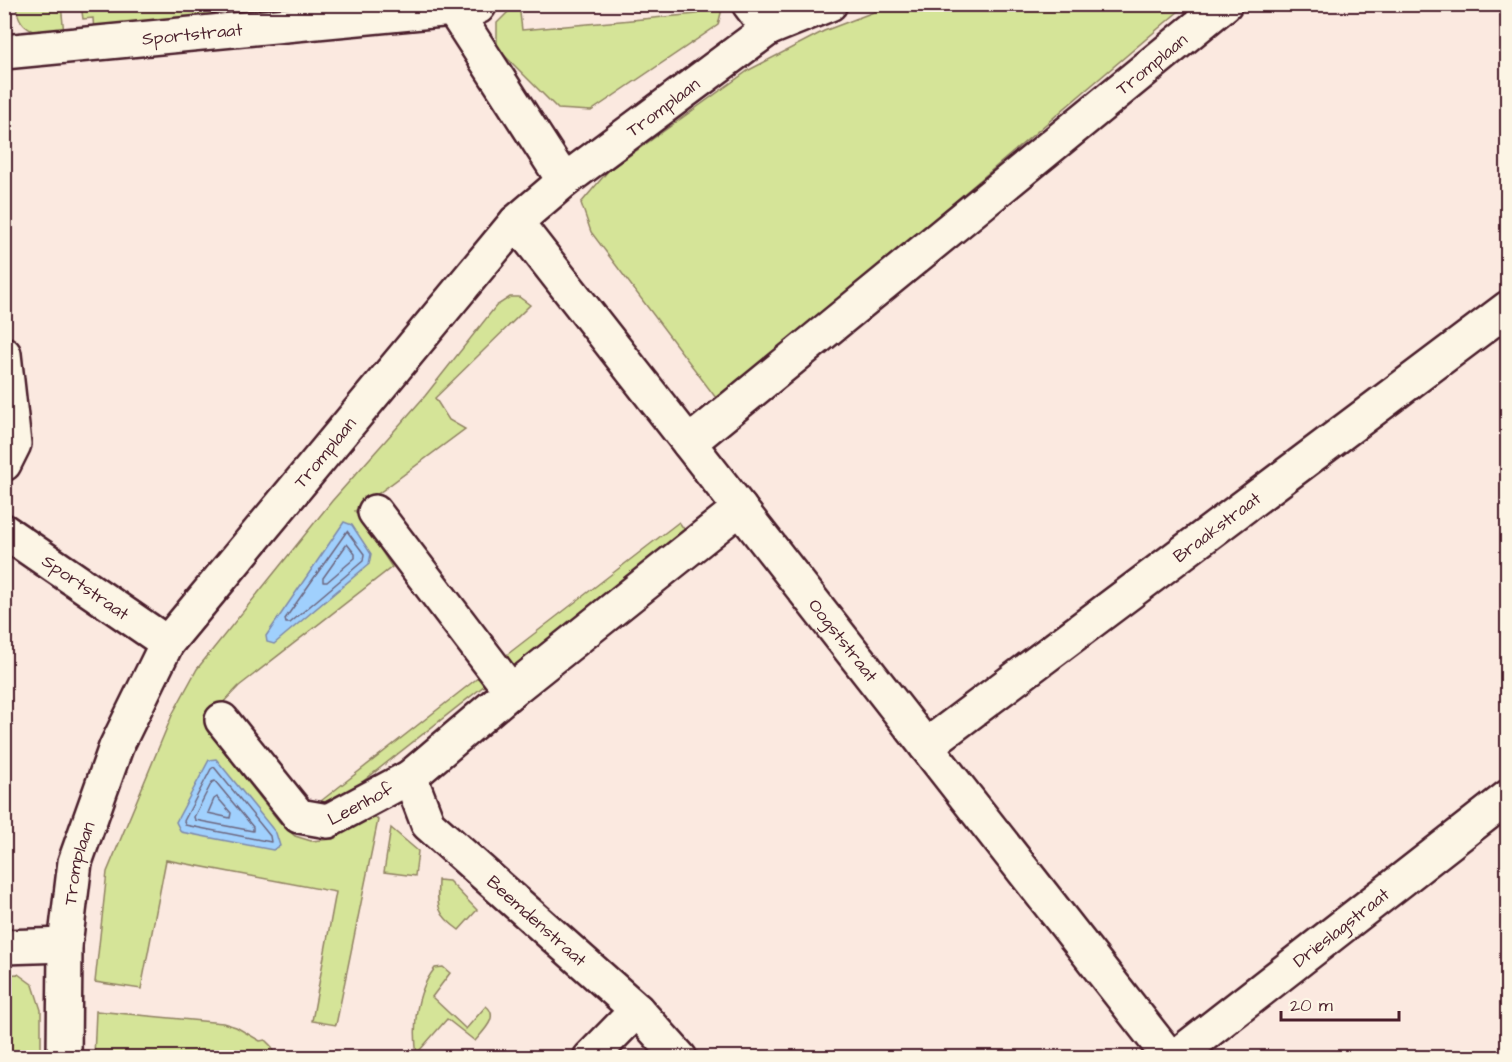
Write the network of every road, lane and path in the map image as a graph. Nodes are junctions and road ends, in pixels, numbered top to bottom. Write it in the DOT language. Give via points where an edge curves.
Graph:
graph roads {
  1 [pos="830,4"];
  2 [pos="1225,4"];
  3 [pos="466,7"];
  4 [pos="759,17"];
  5 [pos="4,52"];
  6 [pos="564,181"];
  7 [pos="516,222"];
  8 [pos="1508,308"];
  9 [pos="4,354"];
  10 [pos="689,443"];
  11 [pos="4,464"];
  12 [pos="740,507"];
  13 [pos="375,512"];
  14 [pos="4,531"];
  15 [pos="167,643"];
  16 [pos="512,691"];
  17 [pos="222,720"];
  18 [pos="926,746"];
  19 [pos="410,777"];
  20 [pos="1508,797"];
  21 [pos="65,945"];
  22 [pos="4,946"];
  23 [pos="637,1010"];
  24 [pos="64,1058"];
  25 [pos="590,1058"];
  26 [pos="680,1058"];
  27 [pos="1172,1058"];
  1 -- 4 [label="street, Tromplaan"];
  2 -- 10 [label="street, Tromplaan"];
  3 -- 5 [label="street, Sportstraat"];
  3 -- 6 [label="street, Sportstraat"];
  4 -- 6 [label="street, Tromplaan"];
  6 -- 7 [label="street, Tromplaan"];
  7 -- 10 [label="street, Oogststraat"];
  7 -- 15 [label="street, Tromplaan"];
  8 -- 18 [label="street, Braakstraat"];
  9 -- 11 [label="street" via="14,444"];
  10 -- 12 [label="street, Oogststraat"];
  12 -- 16 [label="street, Leenhof"];
  12 -- 18 [label="street, Oogststraat"];
  13 -- 16 [label="street"];
  14 -- 15 [label="street, Sportstraat"];
  15 -- 21 [label="street, Tromplaan" via="116,747 75,862"];
  16 -- 19 [label="street, Leenhof"];
  17 -- 19 [label="street, Leenhof" via="299,816 328,821"];
  18 -- 27 [label="street, Oogststraat"];
  19 -- 23 [label="street, Beemdenstraat" via="428,824"];
  20 -- 27 [label="street, Drieslagstraat"];
  21 -- 22 [label="street"];
  21 -- 24 [label="street, Tromplaan"];
  23 -- 25 [label="street"];
  23 -- 26 [label="street, Beemdenstraat"];
}
